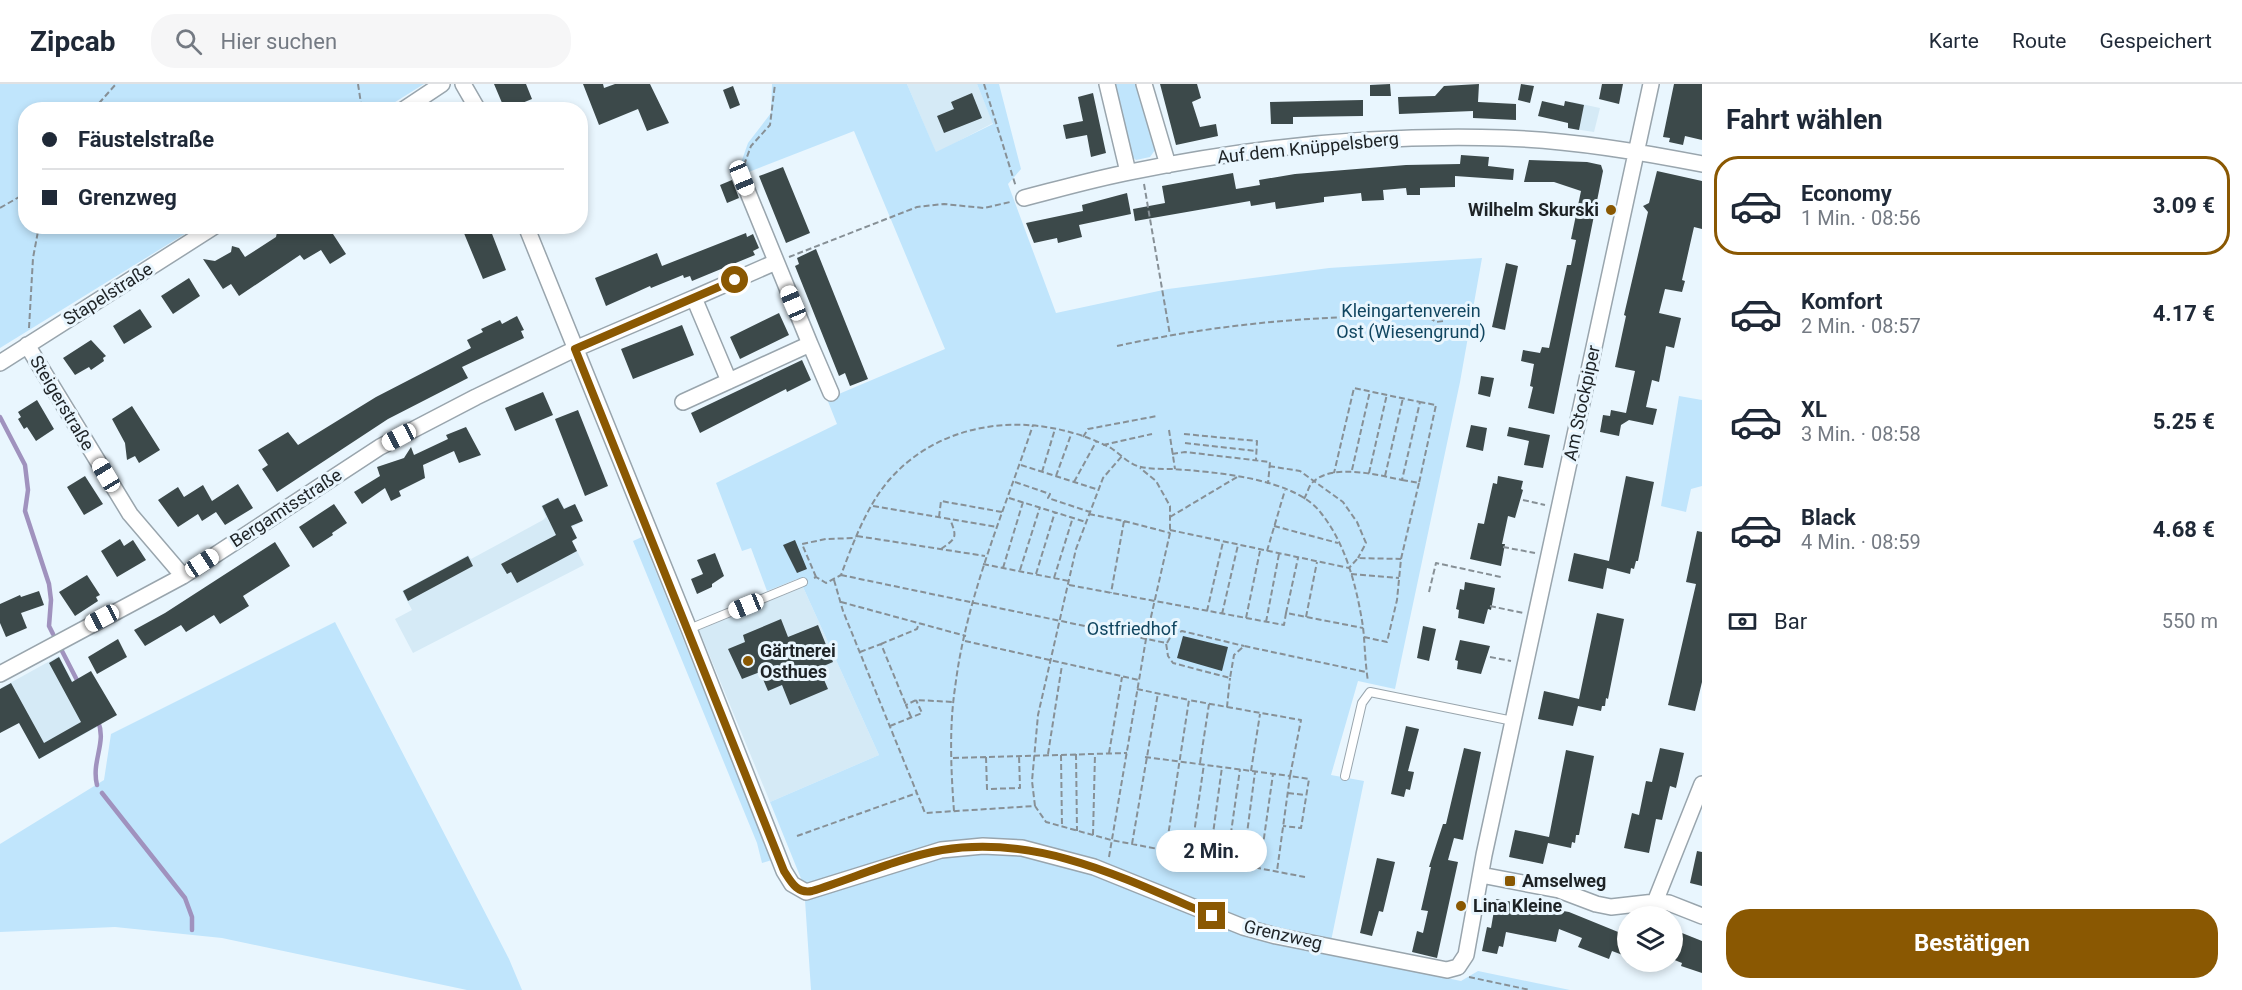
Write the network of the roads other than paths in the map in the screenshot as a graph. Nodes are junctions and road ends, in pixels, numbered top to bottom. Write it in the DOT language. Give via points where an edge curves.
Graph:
graph roads {
  1 [pos="442,84"];
  2 [pos="463,84"];
  3 [pos="1107,84"];
  4 [pos="1144,84"];
  5 [pos="1651,84"];
  6 [pos="415,102"];
  7 [pos="473,102"];
  8 [pos="1637,151"];
  9 [pos="1702,164"];
  10 [pos="1168,165"];
  11 [pos="1135,171"];
  12 [pos="742,178"];
  13 [pos="1022,199"];
  14 [pos="202,234"];
  15 [pos="529,234"];
  16 [pos="776,262"];
  17 [pos="694,298"];
  18 [pos="810,344"];
  19 [pos="27,345"];
  20 [pos="575,349"];
  21 [pos="0,363"];
  22 [pos="729,381"];
  23 [pos="831,393"];
  24 [pos="683,402"];
  25 [pos="183,576"];
  26 [pos="802,582"];
  27 [pos="689,629"];
  28 [pos="0,674"];
  29 [pos="1513,721"];
  30 [pos="1345,776"];
  31 [pos="1702,784"];
  32 [pos="1481,875"];
  33 [pos="1655,902"];
  34 [pos="1702,916"];
  35 [pos="1458,967"];
  1 -- 6 [label="street"];
  2 -- 7 [label="street"];
  3 -- 11 [label="street"];
  4 -- 10 [label="street"];
  5 -- 8 [label="street, Am Stockpiper"];
  8 -- 9 [label="street, Auf dem Knüppelsberg"];
  8 -- 10 [label="street, Auf dem Knüppelsberg" via="1506,138 1400,137 1306,145"];
  8 -- 29 [label="street, Am Stockpiper"];
  10 -- 11 [label="street, Auf dem Knüppelsberg"];
  11 -- 13 [label="street, Auf dem Knüppelsberg"];
  12 -- 16 [label="street"];
  14 -- 19 [label="street, Stapelstraße"];
  15 -- 20 [label="street"];
  16 -- 17 [label="street, Bergamtsstraße"];
  16 -- 18 [label="street"];
  17 -- 20 [label="street, Bergamtsstraße"];
  17 -- 22 [label="street"];
  18 -- 22 [label="street"];
  18 -- 23 [label="street"];
  19 -- 21 [label="street, Stapelstraße"];
  19 -- 25 [label="street, Steigerstraße" via="130,514"];
  20 -- 25 [label="street, Bergamtsstraße" via="380,447"];
  20 -- 27 [label="street"];
  22 -- 24 [label="street"];
  25 -- 28 [label="street, Bergamtsstraße"];
  26 -- 27 [label="lane"];
  27 -- 35 [label="street, Grenzweg" via="784,871 801,891 812,891 941,850 1022,848 1094,867 1212,916 1265,933 1441,969"];
  29 -- 30 [label="lane" via="1370,692 1362,702"];
  29 -- 32 [label="street, Am Stockpiper"];
  31 -- 33 [label="street"];
  32 -- 33 [label="street" via="1559,890 1611,907"];
  32 -- 35 [label="street, Am Stockpiper" via="1466,955"];
  33 -- 34 [label="street" via="1669,903"];
}
